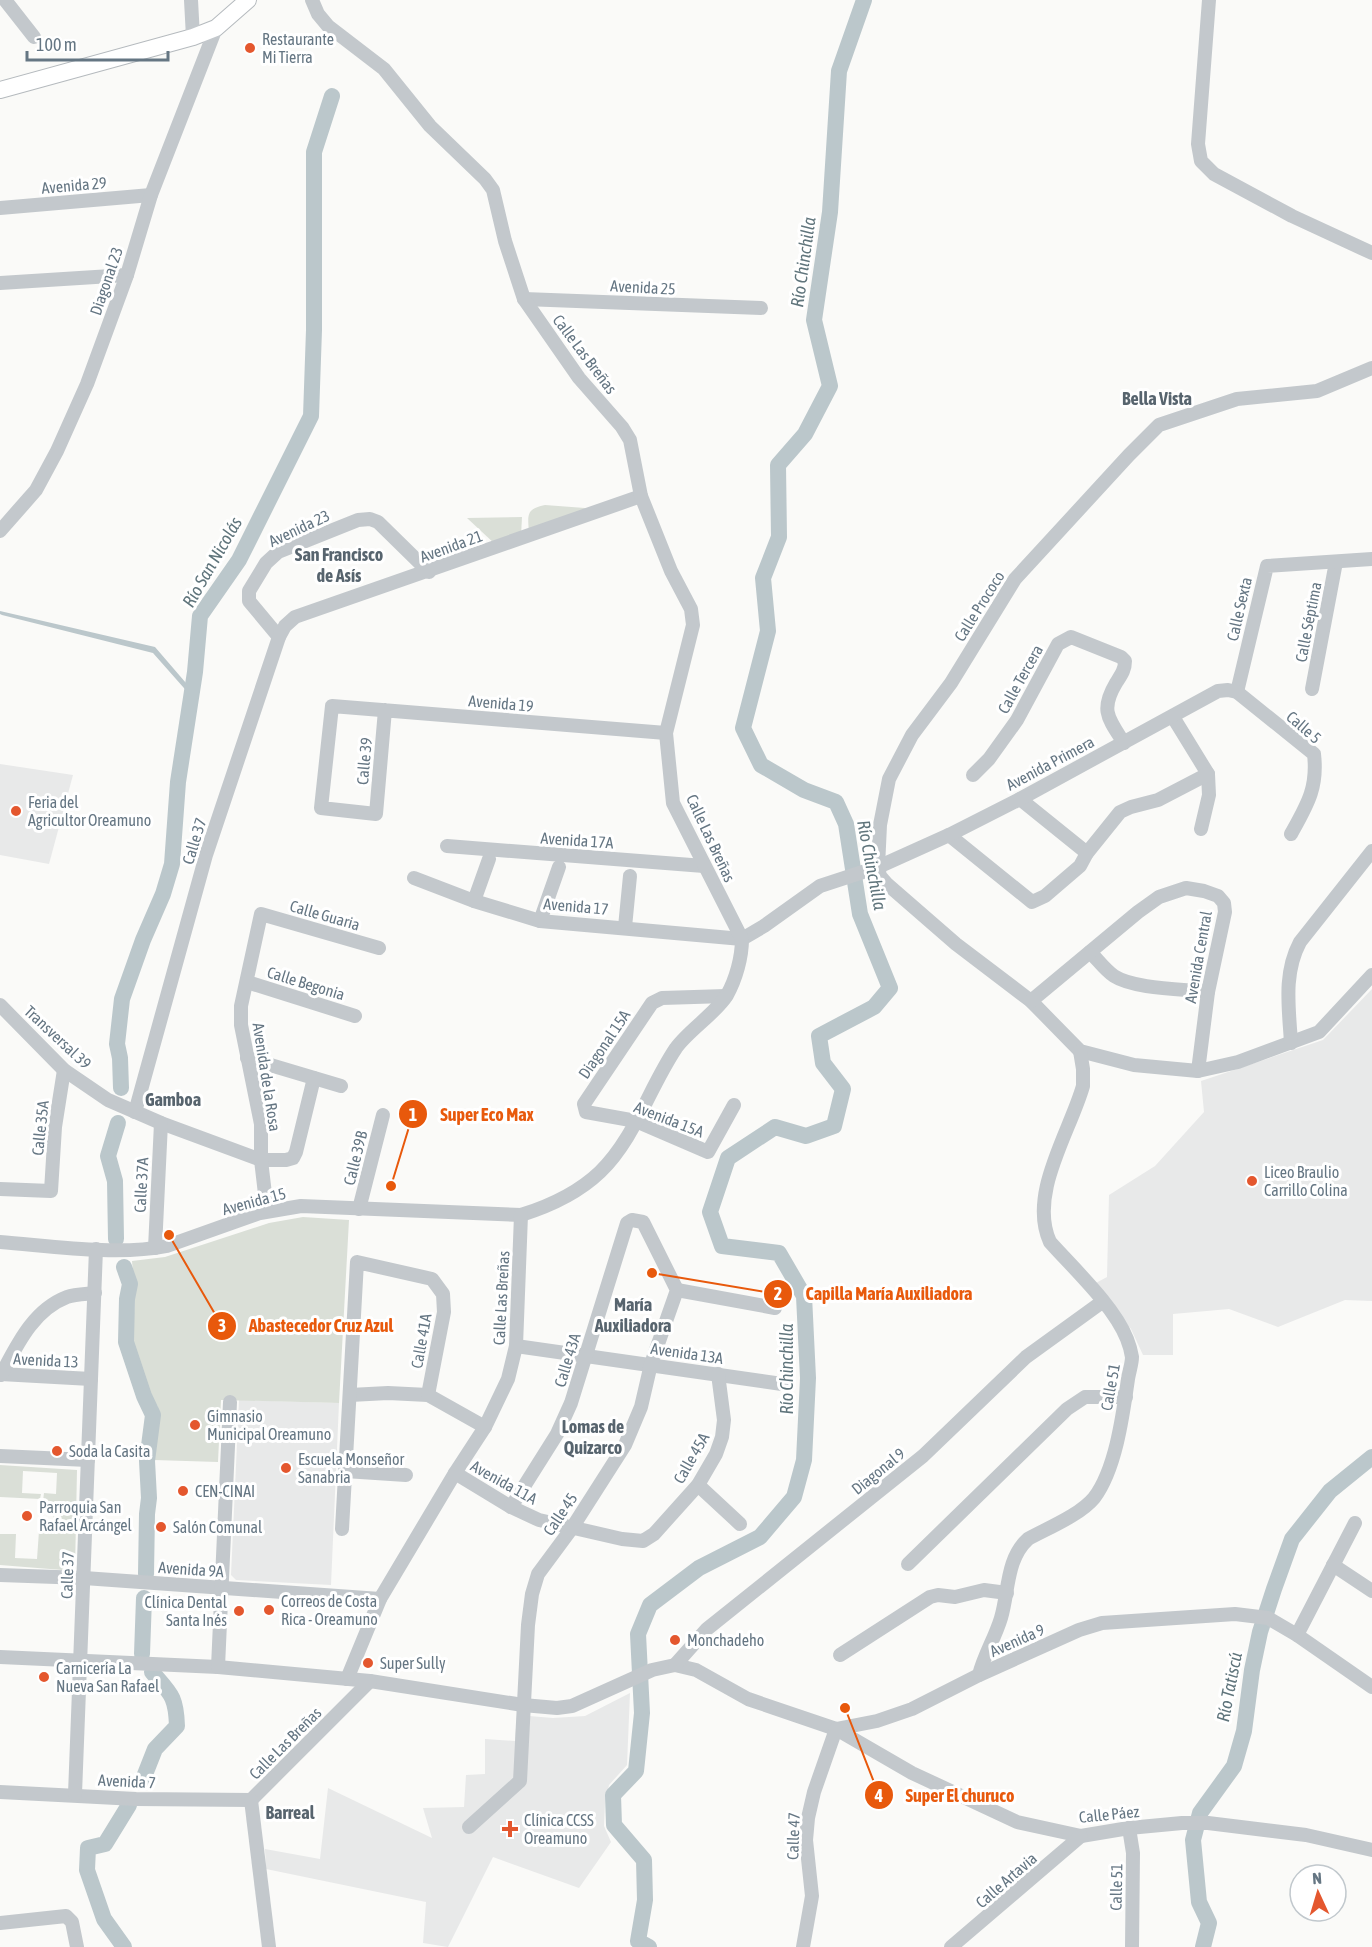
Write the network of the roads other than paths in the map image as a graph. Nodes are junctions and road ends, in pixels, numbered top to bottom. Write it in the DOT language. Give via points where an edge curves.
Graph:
graph roads {
  1 [pos="5,0"];
  2 [pos="191,0"];
  3 [pos="248,0"];
  4 [pos="312,0"];
  5 [pos="1209,0"];
  6 [pos="216,28"];
  7 [pos="34,37"];
  8 [pos="193,37"];
  9 [pos="0,90"];
  10 [pos="151,195"];
  11 [pos="0,208"];
  12 [pos="1372,253"];
  13 [pos="127,275"];
  14 [pos="0,283"];
  15 [pos="524,299"];
  16 [pos="761,308"];
  17 [pos="1372,368"];
  18 [pos="641,496"];
  19 [pos="0,531"];
  20 [pos="1372,559"];
  21 [pos="1336,562"];
  22 [pos="429,572"];
  23 [pos="279,637"];
  24 [pos="1312,689"];
  25 [pos="1237,692"];
  26 [pos="385,710"];
  27 [pos="1173,717"];
  28 [pos="666,733"];
  29 [pos="1124,743"];
  30 [pos="1208,774"];
  31 [pos="973,775"];
  32 [pos="1020,799"];
  33 [pos="376,814"];
  34 [pos="1201,829"];
  35 [pos="1291,834"];
  36 [pos="949,835"];
  37 [pos="447,846"];
  38 [pos="1372,851"];
  39 [pos="1087,853"];
  40 [pos="489,859"];
  41 [pos="704,866"];
  42 [pos="559,867"];
  43 [pos="871,870"];
  44 [pos="630,876"];
  45 [pos="414,878"];
  46 [pos="474,901"];
  47 [pos="261,914"];
  48 [pos="540,921"];
  49 [pos="625,927"];
  50 [pos="742,939"];
  51 [pos="379,948"];
  52 [pos="1090,952"];
  53 [pos="1372,975"];
  54 [pos="247,982"];
  55 [pos="1208,992"];
  56 [pos="726,996"];
  57 [pos="1031,1001"];
  58 [pos="0,1005"];
  59 [pos="355,1016"];
  60 [pos="1291,1043"];
  61 [pos="1080,1051"];
  62 [pos="247,1058"];
  63 [pos="64,1070"];
  64 [pos="1198,1071"];
  65 [pos="314,1078"];
  66 [pos="341,1086"];
  67 [pos="734,1105"];
  68 [pos="584,1108"];
  69 [pos="135,1112"];
  70 [pos="383,1114"];
  71 [pos="636,1121"];
  72 [pos="161,1123"];
  73 [pos="261,1160"];
  74 [pos="0,1190"];
  75 [pos="359,1209"];
  76 [pos="267,1211"];
  77 [pos="521,1215"];
  78 [pos="0,1242"];
  79 [pos="155,1248"];
  80 [pos="96,1249"];
  81 [pos="677,1290"];
  82 [pos="95,1293"];
  83 [pos="1102,1302"];
  84 [pos="775,1308"];
  85 [pos="516,1346"];
  86 [pos="585,1355"];
  87 [pos="651,1364"];
  88 [pos="1,1374"];
  89 [pos="718,1374"];
  90 [pos="91,1378"];
  91 [pos="782,1384"];
  92 [pos="350,1395"];
  93 [pos="428,1395"];
  94 [pos="1126,1397"];
  95 [pos="230,1402"];
  96 [pos="485,1427"];
  97 [pos="0,1456"];
  98 [pos="88,1460"];
  99 [pos="345,1471"];
  100 [pos="455,1473"];
  101 [pos="406,1475"];
  102 [pos="698,1485"];
  103 [pos="512,1507"];
  104 [pos="1355,1523"];
  105 [pos="740,1524"];
  106 [pos="572,1528"];
  107 [pos="342,1529"];
  108 [pos="643,1541"];
  109 [pos="908,1564"];
  110 [pos="1333,1565"];
  111 [pos="0,1575"];
  112 [pos="84,1578"];
  113 [pos="221,1587"];
  114 [pos="1372,1591"];
  115 [pos="1007,1593"];
  116 [pos="380,1599"];
  117 [pos="1297,1635"];
  118 [pos="840,1655"];
  119 [pos="0,1657"];
  120 [pos="81,1661"];
  121 [pos="675,1665"];
  122 [pos="218,1667"];
  123 [pos="979,1676"];
  124 [pos="347,1679"];
  125 [pos="370,1681"];
  126 [pos="1372,1687"];
  127 [pos="523,1705"];
  128 [pos="836,1729"];
  129 [pos="0,1792"];
  130 [pos="75,1794"];
  131 [pos="252,1800"];
  132 [pos="470,1827"];
  133 [pos="1129,1828"];
  134 [pos="1081,1836"];
  135 [pos="1372,1850"];
  136 [pos="0,1923"];
  137 [pos="77,1947"];
  138 [pos="269,1947"];
  139 [pos="803,1947"];
  140 [pos="951,1947"];
  141 [pos="1132,1947"];
  1 -- 7 [label="street"];
  2 -- 8 [label="street"];
  3 -- 6 [label="main road"];
  4 -- 15 [label="street, Calle Las Breñas" via="328,26 384,69 430,126 493,190"];
  5 -- 12 [label="street" via="1198,144 1201,160 1224,180"];
  6 -- 8 [label="main road"];
  6 -- 10 [label="street, Diagonal 23"];
  8 -- 9 [label="main road"];
  10 -- 11 [label="street, Avenida 29"];
  10 -- 13 [label="street, Diagonal 23"];
  13 -- 14 [label="street"];
  13 -- 19 [label="street, Diagonal 23" via="87,384 57,451 36,490"];
  15 -- 16 [label="street, Avenida 25"];
  15 -- 18 [label="street, Calle Las Breñas" via="579,378 630,440"];
  17 -- 43 [label="street, Calle Prococo" via="1317,391 1237,399 1159,425 1015,579 951,683 912,735 889,779"];
  18 -- 22 [label="street, Avenida 21"];
  18 -- 28 [label="street, Calle Las Breñas" via="691,609 693,625"];
  20 -- 21 [label="street, Calle Sexta"];
  21 -- 24 [label="street, Calle Séptima"];
  21 -- 25 [label="street, Calle Sexta" via="1266,566"];
  22 -- 23 [label="street, Avenida 21" via="295,617"];
  22 -- 23 [label="street, Avenida 23" via="378,522 370,519 358,520 279,552 266,563 249,591 249,601"];
  23 -- 69 [label="street, Calle 37" via="206,855"];
  25 -- 27 [label="street, Avenida Primera" via="1218,691"];
  25 -- 35 [label="street, Calle 5" via="1314,754 1313,790"];
  26 -- 28 [label="street, Avenida 19"];
  26 -- 33 [label="street, Calle 39"];
  26 -- 33 [label="street, Avenida 19" via="332,706 321,808"];
  27 -- 29 [label="street, Avenida Primera"];
  27 -- 30 [label="street"];
  28 -- 41 [label="street, Calle Las Breñas" via="674,803"];
  29 -- 31 [label="street, Calle Tercera" via="1108,718 1106,707 1125,661 1071,637 1058,644 1017,720"];
  29 -- 32 [label="street, Avenida Primera"];
  30 -- 34 [label="street" via="1209,795"];
  30 -- 39 [label="street" via="1158,800 1120,812"];
  32 -- 36 [label="street, Avenida Primera"];
  32 -- 39 [label="street"];
  36 -- 39 [label="street" via="1032,902 1080,866"];
  36 -- 43 [label="street, Avenida Primera"];
  37 -- 41 [label="street, Avenida 17A"];
  38 -- 60 [label="street" via="1293,954 1288,988"];
  40 -- 46 [label="street"];
  41 -- 50 [label="street, Calle Las Breñas"];
  42 -- 48 [label="street"];
  43 -- 50 [label="street" via="820,886"];
  43 -- 57 [label="street" via="947,937"];
  44 -- 49 [label="street"];
  45 -- 46 [label="street, Avenida 17"];
  46 -- 48 [label="street, Avenida 17"];
  47 -- 51 [label="street, Calle Guaria"];
  47 -- 54 [label="street, Avenida de la Rosa"];
  48 -- 49 [label="street, Avenida 17"];
  49 -- 50 [label="street, Avenida 17"];
  50 -- 56 [label="street" via="740,960"];
  52 -- 55 [label="street" via="1122,980"];
  52 -- 55 [label="street, Avenida Central" via="1159,897 1186,888 1218,896 1225,912"];
  52 -- 57 [label="street, Avenida Central"];
  53 -- 60 [label="street" via="1319,1032"];
  54 -- 59 [label="street, Calle Begonia"];
  54 -- 62 [label="street, Avenida de la Rosa" via="241,1025"];
  55 -- 64 [label="street, Avenida Central"];
  56 -- 68 [label="street, Diagonal 15A" via="662,998 652,1003"];
  56 -- 71 [label="street" via="679,1044"];
  57 -- 61 [label="street"];
  58 -- 63 [label="street, Transversal 39"];
  60 -- 64 [label="street"];
  61 -- 64 [label="street" via="1134,1065"];
  61 -- 83 [label="street, Calle 51" via="1083,1086 1045,1190 1044,1221 1050,1242"];
  62 -- 65 [label="street"];
  62 -- 73 [label="street, Avenida de la Rosa" via="261,1124"];
  63 -- 69 [label="street, Transversal 39" via="108,1100"];
  63 -- 74 [label="street, Calle 35A" via="51,1191"];
  65 -- 66 [label="street"];
  65 -- 73 [label="street" via="293,1158"];
  67 -- 71 [label="street, Avenida 15A" via="708,1152"];
  68 -- 71 [label="street, Avenida 15A" via="586,1112"];
  69 -- 72 [label="street, Transversal 39"];
  70 -- 75 [label="street, Calle 39B"];
  71 -- 77 [label="street" via="619,1150 580,1189"];
  72 -- 73 [label="street, Transversal 39"];
  72 -- 79 [label="street, Calle 37A"];
  73 -- 76 [label="street, Avenida de la Rosa"];
  75 -- 76 [label="street, Avenida 15" via="301,1206"];
  75 -- 77 [label="street, Avenida 15"];
  76 -- 79 [label="street, Avenida 15"];
  77 -- 85 [label="street, Calle Las Breñas"];
  78 -- 80 [label="street, Avenida 15"];
  79 -- 80 [label="street, Avenida 15"];
  80 -- 82 [label="street, Calle 37"];
  81 -- 84 [label="street"];
  81 -- 86 [label="street, Calle 43A" via="643,1222 627,1223"];
  81 -- 87 [label="street, Calle 45"];
  82 -- 88 [label="street" via="67,1297 46,1309 25,1334"];
  82 -- 90 [label="street, Calle 37"];
  83 -- 94 [label="street, Calle 51" via="1119,1324 1132,1357"];
  83 -- 121 [label="street, Diagonal 9" via="1026,1357 923,1456 707,1629"];
  85 -- 86 [label="street, Avenida 13A"];
  85 -- 96 [label="street, Calle Las Breñas" via="508,1379"];
  86 -- 87 [label="street, Avenida 13A"];
  86 -- 103 [label="street, Calle 43A" via="557,1434"];
  87 -- 89 [label="street, Avenida 13A"];
  87 -- 106 [label="street, Calle 45" via="641,1407 625,1445"];
  88 -- 90 [label="street, Avenida 13"];
  89 -- 91 [label="street, Avenida 13A"];
  89 -- 102 [label="street, Calle 45A" via="724,1420 722,1437"];
  90 -- 98 [label="street, Calle 37"];
  92 -- 93 [label="street"];
  92 -- 93 [label="street, Calle 41A" via="357,1262 432,1279 443,1294 444,1312"];
  92 -- 99 [label="street"];
  93 -- 96 [label="street"];
  94 -- 109 [label="street" via="1085,1397 1067,1409"];
  94 -- 115 [label="street, Calle 51" via="1113,1453 1095,1497 1085,1508 1020,1546 1014,1556"];
  95 -- 113 [label="street"];
  96 -- 100 [label="street, Calle Las Breñas"];
  97 -- 98 [label="street"];
  98 -- 112 [label="street, Calle 37"];
  99 -- 101 [label="street"];
  99 -- 107 [label="street"];
  100 -- 103 [label="street, Avenida 11A"];
  100 -- 116 [label="street, Calle Las Breñas"];
  102 -- 105 [label="street"];
  102 -- 108 [label="street, Calle 45A"];
  103 -- 106 [label="street, Avenida 11A" via="539,1520"];
  104 -- 110 [label="street"];
  106 -- 108 [label="street, Avenida 11A"];
  106 -- 127 [label="street, Calle 45" via="538,1574 532,1594"];
  110 -- 114 [label="street"];
  110 -- 117 [label="street"];
  111 -- 112 [label="street, Avenida 9A"];
  112 -- 113 [label="street, Avenida 9A"];
  112 -- 120 [label="street, Calle 37"];
  113 -- 116 [label="street, Avenida 9A"];
  113 -- 122 [label="street"];
  115 -- 118 [label="street" via="984,1590 956,1597 930,1597"];
  115 -- 123 [label="street, Calle 51"];
  116 -- 124 [label="street, Calle Las Breñas"];
  117 -- 123 [label="street, Avenida 9" via="1268,1618 1248,1615 1102,1623"];
  117 -- 126 [label="street, Avenida 9"];
  119 -- 120 [label="street"];
  120 -- 122 [label="street"];
  120 -- 130 [label="street, Calle 37"];
  121 -- 127 [label="street" via="652,1670 572,1706"];
  121 -- 128 [label="street" via="696,1670 747,1698"];
  122 -- 124 [label="street"];
  123 -- 128 [label="street, Avenida 9" via="912,1709"];
  124 -- 125 [label="street"];
  125 -- 127 [label="street"];
  125 -- 131 [label="street, Calle Las Breñas"];
  127 -- 132 [label="street, Calle 45" via="520,1781"];
  128 -- 134 [label="street, Calle Páez" via="912,1773 1017,1822"];
  128 -- 139 [label="street, Calle 47" via="808,1818 806,1840 812,1896"];
  129 -- 130 [label="street, Avenida 7"];
  130 -- 131 [label="street, Avenida 7"];
  131 -- 138 [label="street, Calle Las Breñas"];
  133 -- 134 [label="street, Calle Páez"];
  133 -- 135 [label="street, Calle Páez" via="1208,1823 1306,1835"];
  133 -- 141 [label="street, Calle 51" via="1133,1853"];
  134 -- 140 [label="street, Calle Artavia"];
  136 -- 137 [label="street" via="66,1916 72,1922"];
}
